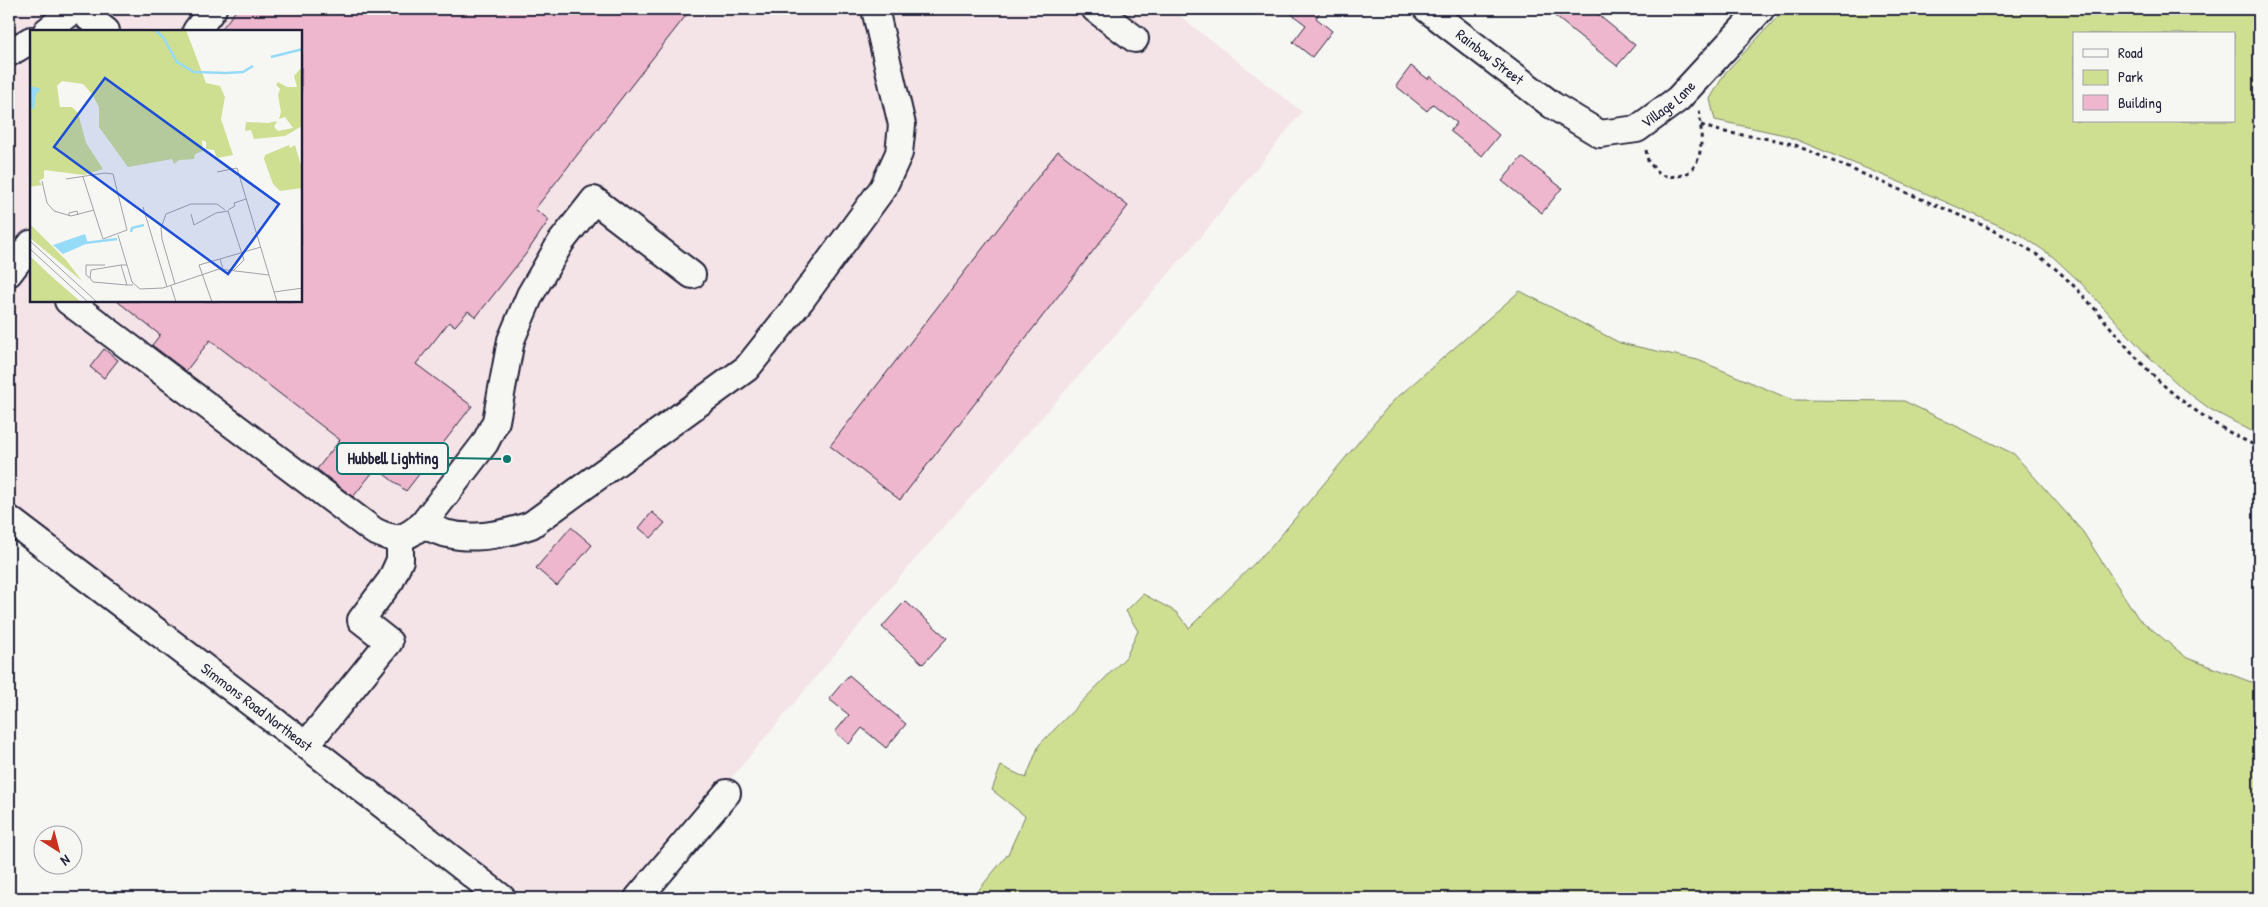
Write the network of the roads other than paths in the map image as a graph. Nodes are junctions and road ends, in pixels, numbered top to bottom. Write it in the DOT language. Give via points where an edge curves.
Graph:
graph roads {
  1 [pos="75,9"];
  2 [pos="82,9"];
  3 [pos="213,9"];
  4 [pos="875,9"];
  5 [pos="1095,9"];
  6 [pos="1427,9"];
  7 [pos="1762,9"];
  8 [pos="48,30"];
  9 [pos="105,30"];
  10 [pos="197,30"];
  11 [pos="1135,39"];
  12 [pos="30,41"];
  13 [pos="9,53"];
  14 [pos="1552,105"];
  15 [pos="692,275"];
  16 [pos="69,302"];
  17 [pos="9,519"];
  18 [pos="423,524"];
  19 [pos="400,539"];
  20 [pos="306,745"];
  21 [pos="727,793"];
  22 [pos="502,898"];
  23 [pos="638,898"];
  1 -- 8 [label="street"];
  2 -- 9 [label="street"];
  3 -- 10 [label="street"];
  4 -- 18 [label="street" via="902,125 900,153 883,188 747,368 531,525 507,534 471,538 438,533"];
  5 -- 11 [label="street"];
  6 -- 14 [label="street, Rainbow Street"];
  7 -- 14 [label="street, Village Lane" via="1678,99 1638,129 1600,134"];
  12 -- 13 [label="street"];
  15 -- 18 [label="street" via="594,200 561,242 530,295 511,340 496,422 485,443"];
  16 -- 19 [label="street" via="374,531 388,538"];
  17 -- 20 [label="street, Simmons Road Northeast"];
  18 -- 19 [label="street"];
  19 -- 20 [label="street" via="400,560 391,580 361,620 388,642"];
  20 -- 22 [label="street, Simmons Road Northeast"];
  21 -- 23 [label="street"];
}
